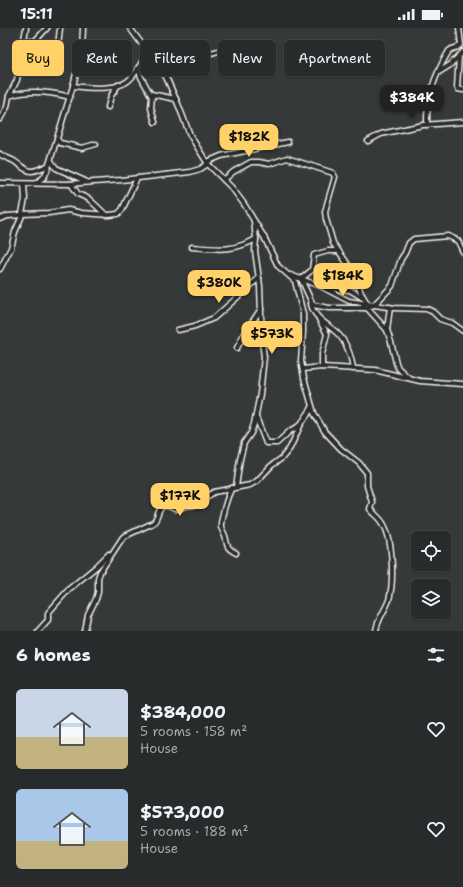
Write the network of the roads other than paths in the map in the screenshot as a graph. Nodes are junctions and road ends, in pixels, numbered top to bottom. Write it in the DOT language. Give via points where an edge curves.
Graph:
graph roads {
  1 [pos="26,28"];
  2 [pos="47,28"];
  3 [pos="60,28"];
  4 [pos="83,28"];
  5 [pos="130,28"];
  6 [pos="459,28"];
  7 [pos="24,39"];
  8 [pos="59,40"];
  9 [pos="140,41"];
  10 [pos="462,41"];
  11 [pos="463,52"];
  12 [pos="459,56"];
  13 [pos="140,65"];
  14 [pos="138,68"];
  15 [pos="437,73"];
  16 [pos="164,76"];
  17 [pos="118,85"];
  18 [pos="73,86"];
  19 [pos="463,90"];
  20 [pos="151,94"];
  21 [pos="9,96"];
  22 [pos="70,97"];
  23 [pos="176,99"];
  24 [pos="108,107"];
  25 [pos="0,119"];
  26 [pos="155,122"];
  27 [pos="463,122"];
  28 [pos="427,125"];
  29 [pos="56,139"];
  30 [pos="368,141"];
  31 [pos="288,142"];
  32 [pos="96,144"];
  33 [pos="0,154"];
  34 [pos="50,160"];
  35 [pos="207,163"];
  36 [pos="49,165"];
  37 [pos="136,178"];
  38 [pos="224,180"];
  39 [pos="87,182"];
  40 [pos="0,184"];
  41 [pos="24,184"];
  42 [pos="36,184"];
  43 [pos="71,184"];
  44 [pos="22,214"];
  45 [pos="106,215"];
  46 [pos="0,218"];
  47 [pos="254,219"];
  48 [pos="256,239"];
  49 [pos="192,247"];
  50 [pos="338,251"];
  51 [pos="463,252"];
  52 [pos="0,269"];
  53 [pos="290,275"];
  54 [pos="259,278"];
  55 [pos="301,279"];
  56 [pos="325,288"];
  57 [pos="364,298"];
  58 [pos="311,304"];
  59 [pos="374,305"];
  60 [pos="367,306"];
  61 [pos="390,307"];
  62 [pos="261,308"];
  63 [pos="318,318"];
  64 [pos="178,330"];
  65 [pos="386,330"];
  66 [pos="463,331"];
  67 [pos="237,348"];
  68 [pos="322,367"];
  69 [pos="303,369"];
  70 [pos="353,369"];
  71 [pos="411,380"];
  72 [pos="463,384"];
  73 [pos="312,408"];
  74 [pos="256,416"];
  75 [pos="301,424"];
  76 [pos="234,488"];
  77 [pos="113,550"];
  78 [pos="236,553"];
  79 [pos="38,631"];
  80 [pos="85,631"];
  81 [pos="376,631"];
  1 -- 7 [label="street"];
  2 -- 7 [label="street" via="34,42"];
  3 -- 8 [label="street"];
  4 -- 18 [label="street" via="82,49"];
  5 -- 9 [label="street"];
  6 -- 10 [label="street"];
  7 -- 21 [label="street" via="17,80"];
  10 -- 15 [label="street" via="458,48 449,50"];
  11 -- 12 [label="street"];
  12 -- 15 [label="street"];
  12 -- 19 [label="street" via="457,87"];
  13 -- 14 [label="street"];
  14 -- 17 [label="street" via="128,81"];
  14 -- 20 [label="street"];
  15 -- 28 [label="street" via="428,100"];
  16 -- 23 [label="street"];
  17 -- 18 [label="street" via="97,88"];
  17 -- 24 [label="street"];
  18 -- 22 [label="street"];
  20 -- 23 [label="street"];
  20 -- 26 [label="street"];
  21 -- 22 [label="street" via="47,92"];
  21 -- 25 [label="street"];
  22 -- 29 [label="street"];
  23 -- 35 [label="street" via="190,135"];
  27 -- 28 [label="street"];
  28 -- 30 [label="street" via="381,134"];
  29 -- 32 [label="street" via="60,143 82,148"];
  29 -- 34 [label="street"];
  31 -- 35 [label="street" via="221,156"];
  33 -- 36 [label="street" via="30,171"];
  34 -- 36 [label="street"];
  34 -- 39 [label="street" via="56,168"];
  35 -- 37 [label="street" via="200,169 190,172"];
  35 -- 38 [label="street"];
  36 -- 42 [label="street" via="44,177"];
  37 -- 39 [label="street"];
  37 -- 45 [label="street" via="122,210 118,214"];
  38 -- 47 [label="street"];
  38 -- 50 [label="street" via="251,162 273,163 288,158 333,174 334,183 328,195 325,212 333,243"];
  39 -- 43 [label="street"];
  40 -- 41 [label="street"];
  41 -- 42 [label="street"];
  41 -- 44 [label="street"];
  42 -- 43 [label="street"];
  43 -- 45 [label="street" via="78,194 89,199"];
  44 -- 45 [label="street" via="68,210"];
  44 -- 46 [label="street"];
  44 -- 52 [label="street" via="11,248"];
  47 -- 48 [label="street"];
  47 -- 53 [label="street" via="278,266"];
  48 -- 49 [label="street" via="234,248"];
  48 -- 54 [label="street"];
  50 -- 55 [label="street" via="314,255 312,270"];
  50 -- 57 [label="street" via="354,274"];
  51 -- 59 [label="street" via="458,241 451,236 414,239 400,259 392,286"];
  53 -- 55 [label="street"];
  53 -- 69 [label="street" via="296,284 303,314"];
  54 -- 62 [label="street"];
  54 -- 64 [label="street" via="214,318"];
  55 -- 56 [label="street"];
  55 -- 58 [label="street"];
  56 -- 57 [label="street" via="350,290"];
  56 -- 60 [label="street" via="349,301"];
  57 -- 60 [label="street"];
  58 -- 60 [label="street" via="329,308"];
  58 -- 63 [label="street"];
  59 -- 60 [label="street"];
  59 -- 61 [label="street"];
  60 -- 65 [label="street"];
  61 -- 65 [label="street"];
  61 -- 66 [label="street" via="427,309"];
  62 -- 67 [label="street"];
  62 -- 74 [label="street" via="264,357"];
  63 -- 68 [label="street" via="327,334"];
  63 -- 70 [label="street" via="336,332 347,346 352,357"];
  65 -- 71 [label="street" via="398,368"];
  68 -- 69 [label="street"];
  68 -- 70 [label="street"];
  69 -- 73 [label="street"];
  70 -- 71 [label="street" via="388,372"];
  71 -- 72 [label="street"];
  73 -- 75 [label="street"];
  73 -- 81 [label="street" via="325,432 359,463 366,473 372,502 370,509 385,525 390,539 390,597"];
  74 -- 75 [label="street" via="266,442 277,443"];
  74 -- 76 [label="street" via="251,433 244,443"];
  75 -- 76 [label="street" via="290,448 282,458 257,481"];
  76 -- 77 [label="street" via="214,492 194,505 175,509 163,506 155,521 125,535"];
  76 -- 78 [label="street" via="227,496 221,527 229,549"];
  77 -- 79 [label="street" via="69,589 48,614 48,620"];
  77 -- 80 [label="street" via="98,578 98,592 88,615"];
}
